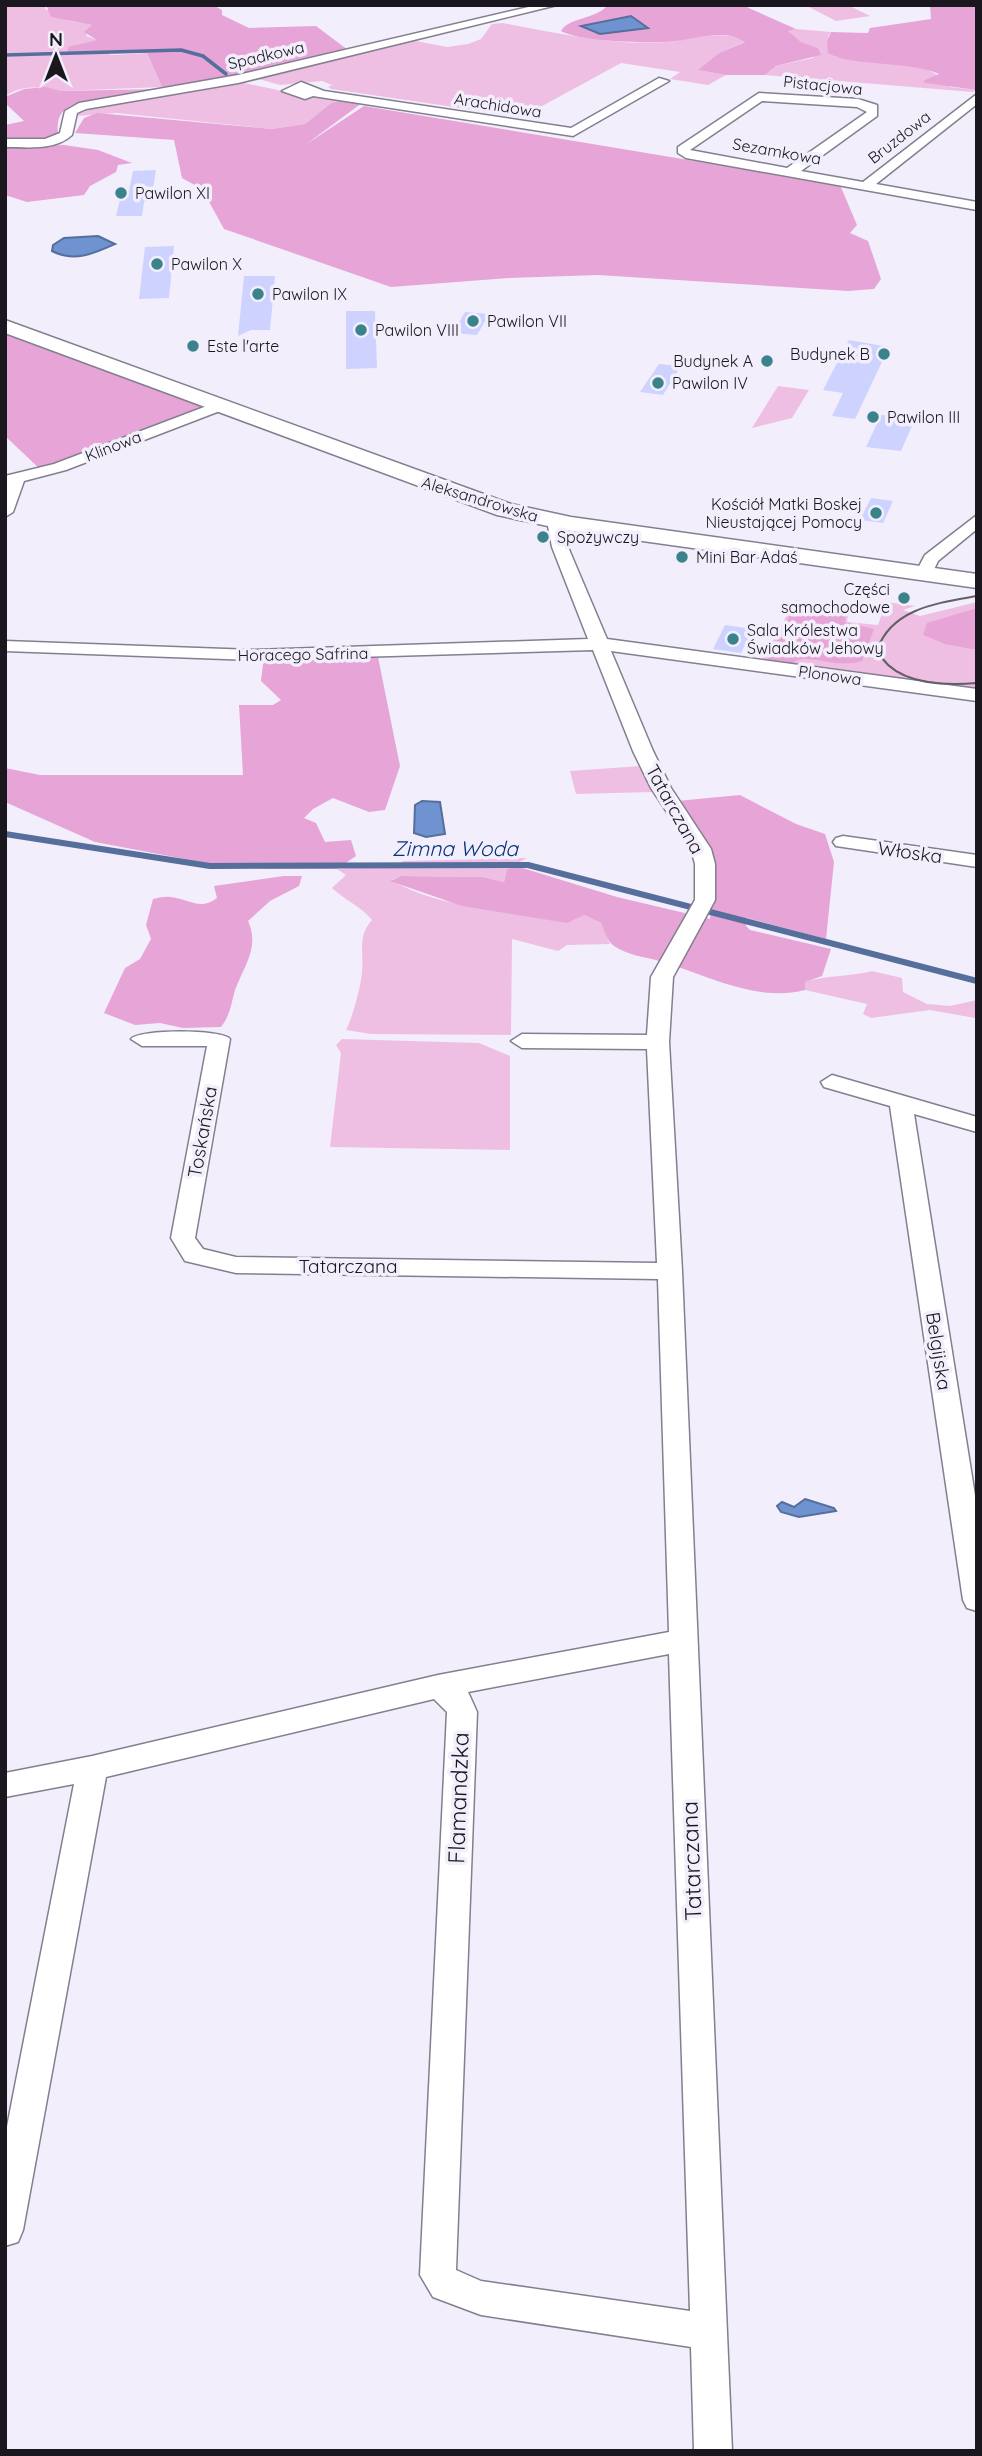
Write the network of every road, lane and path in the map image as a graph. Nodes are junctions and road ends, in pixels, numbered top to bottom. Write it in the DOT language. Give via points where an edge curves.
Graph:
graph roads {
  1 [pos="552,5"];
  2 [pos="237,79"];
  3 [pos="663,81"];
  4 [pos="977,98"];
  5 [pos="5,143"];
  6 [pos="682,151"];
  7 [pos="792,171"];
  8 [pos="866,186"];
  9 [pos="975,204"];
  10 [pos="5,326"];
  11 [pos="220,406"];
  12 [pos="11,480"];
  13 [pos="5,512"];
  14 [pos="977,520"];
  15 [pos="555,521"];
  16 [pos="923,574"];
  17 [pos="977,581"];
  18 [pos="601,644"];
  19 [pos="5,646"];
  20 [pos="645,651"];
  21 [pos="610,667"];
  22 [pos="977,695"];
  23 [pos="843,842"];
  24 [pos="977,861"];
  25 [pos="142,1039"];
  26 [pos="522,1041"];
  27 [pos="658,1042"];
  28 [pos="832,1082"];
  29 [pos="901,1102"];
  30 [pos="977,1125"];
  31 [pos="236,1265"];
  32 [pos="670,1271"];
  33 [pos="976,1587"];
  34 [pos="682,1640"];
  35 [pos="438,1686"];
  36 [pos="92,1768"];
  37 [pos="5,1785"];
  38 [pos="5,2230"];
  39 [pos="709,2332"];
  40 [pos="713,2451"];
  1 -- 2 [label="street, Spadkowa"];
  2 -- 3 [label="street, Arachidowa" via="573,132"];
  2 -- 5 [label="street, Spadkowa" via="83,106 71,111 62,138"];
  4 -- 8 [label="street, Bruzdowa"];
  6 -- 7 [label="street, Sezamkowa"];
  6 -- 7 [label="street, Pistacjowa" via="759,97 858,103 873,108 873,113"];
  7 -- 8 [label="street, Sezamkowa"];
  8 -- 9 [label="street, Bruzdowa"];
  10 -- 11 [label="main road, Aleksandrowska"];
  11 -- 12 [label="street, Klinowa" via="60,467"];
  11 -- 15 [label="main road, Aleksandrowska" via="465,497"];
  12 -- 13 [label="street"];
  14 -- 16 [label="street" via="931,559"];
  15 -- 16 [label="main road, Aleksandrowska"];
  15 -- 18 [label="street, Tatarczana" via="560,547"];
  16 -- 17 [label="main road, Aleksandrowska"];
  18 -- 19 [label="street, Horacego Safrina" via="253,655"];
  18 -- 20 [label="street, Plonowa"];
  18 -- 21 [label="street, Tatarczana"];
  20 -- 21 [label="street" via="621,657"];
  20 -- 22 [label="street, Plonowa"];
  21 -- 27 [label="street, Tatarczana" via="655,776 701,849 706,879 701,909 662,976"];
  23 -- 24 [label="street, Włoska"];
  25 -- 31 [label="street, Toskańska" via="219,1038 183,1238 194,1255"];
  26 -- 27 [label="street"];
  27 -- 32 [label="street, Tatarczana"];
  28 -- 29 [label="street"];
  29 -- 30 [label="street"];
  29 -- 33 [label="street, Belgijska"];
  31 -- 32 [label="street, Tatarczana"];
  32 -- 34 [label="street, Tatarczana"];
  34 -- 35 [label="street"];
  34 -- 39 [label="street, Tatarczana"];
  35 -- 36 [label="street"];
  35 -- 39 [label="street, Flamandzka" via="457,1700 461,1712 438,2275 446,2285 481,2298"];
  36 -- 37 [label="street"];
  36 -- 38 [label="street"];
  39 -- 40 [label="street, Tatarczana"];
}
